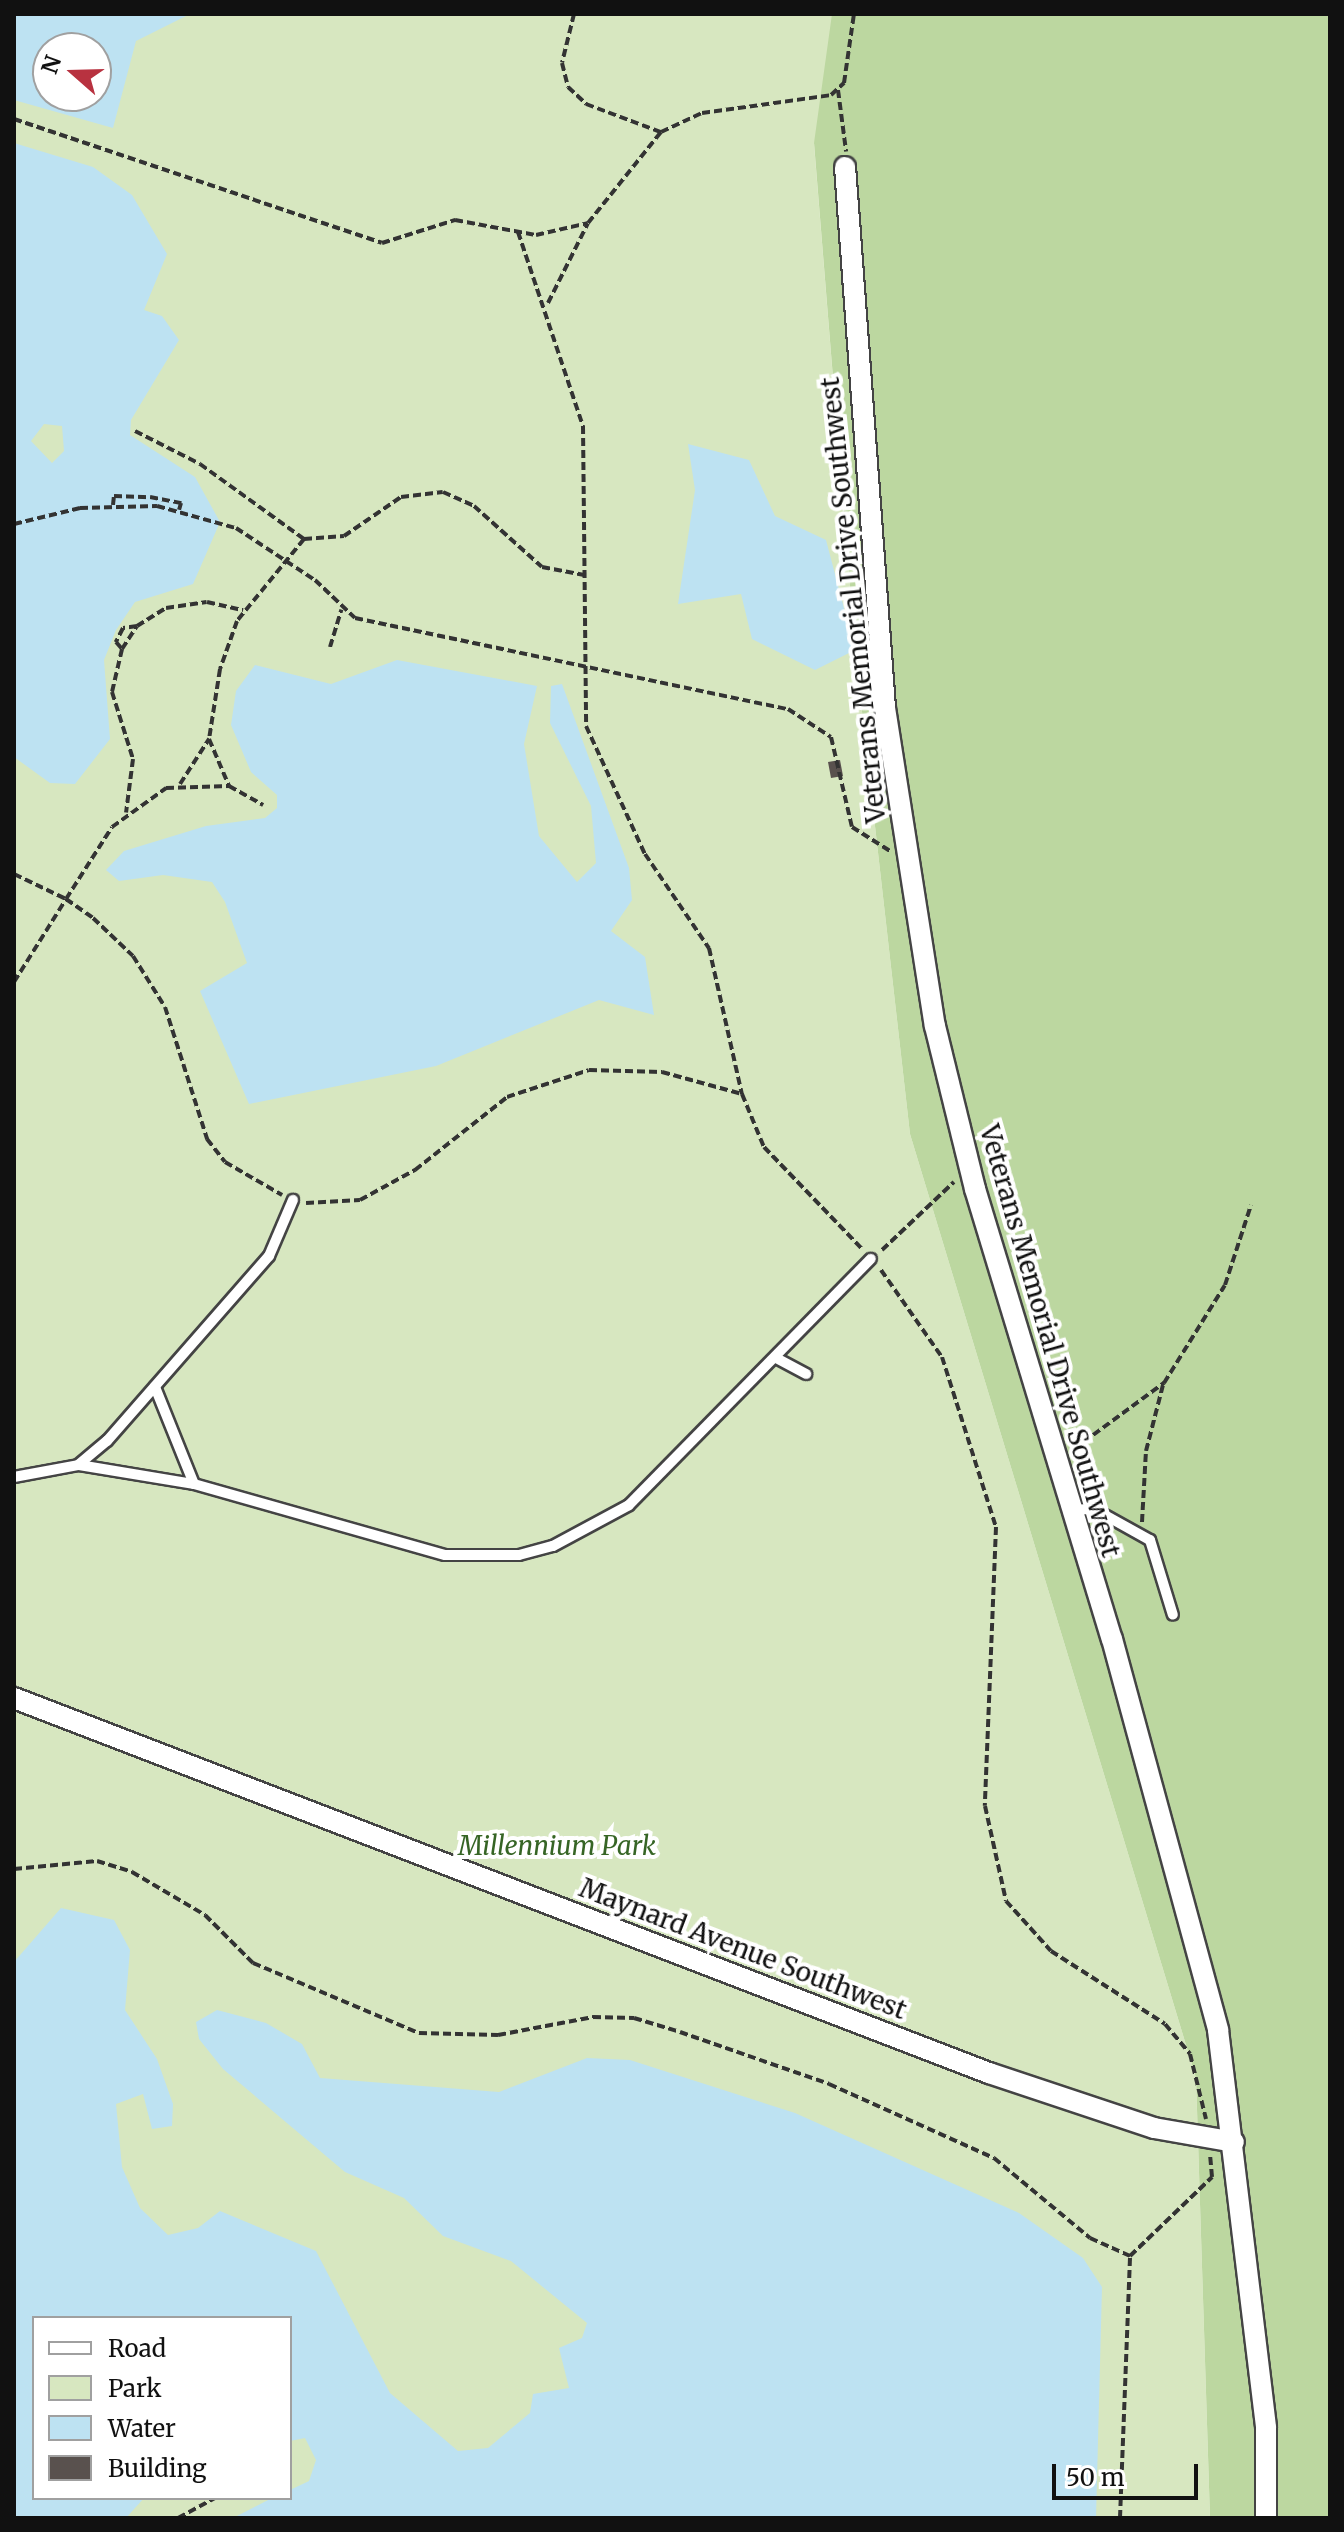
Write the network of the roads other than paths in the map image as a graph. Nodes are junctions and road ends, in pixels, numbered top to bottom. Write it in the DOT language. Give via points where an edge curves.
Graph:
graph roads {
  1 [pos="845,167"];
  2 [pos="293,1200"];
  3 [pos="871,1259"];
  4 [pos="778,1359"];
  5 [pos="806,1374"];
  6 [pos="155,1387"];
  7 [pos="78,1465"];
  8 [pos="14,1477"];
  9 [pos="194,1484"];
  10 [pos="1070,1510"];
  11 [pos="1173,1615"];
  12 [pos="14,1698"];
  13 [pos="1234,2142"];
  14 [pos="1266,2518"];
  1 -- 10 [label="street, Veterans Memorial Drive Southwest" via="885,708 905,855 935,1026 971,1173"];
  2 -- 6 [label="lane" via="269,1256"];
  3 -- 4 [label="lane"];
  4 -- 5 [label="lane"];
  4 -- 9 [label="lane" via="629,1505 581,1535 519,1555 445,1555"];
  6 -- 7 [label="lane"];
  6 -- 9 [label="lane"];
  7 -- 8 [label="lane"];
  7 -- 9 [label="lane"];
  10 -- 11 [label="lane" via="1094,1509 1150,1540"];
  10 -- 13 [label="street, Veterans Memorial Drive Southwest" via="1140,1734 1218,2030"];
  12 -- 13 [label="street, Maynard Avenue Southwest" via="989,2073 1154,2128"];
  13 -- 14 [label="street, Veterans Memorial Drive Southwest" via="1266,2428"];
}
